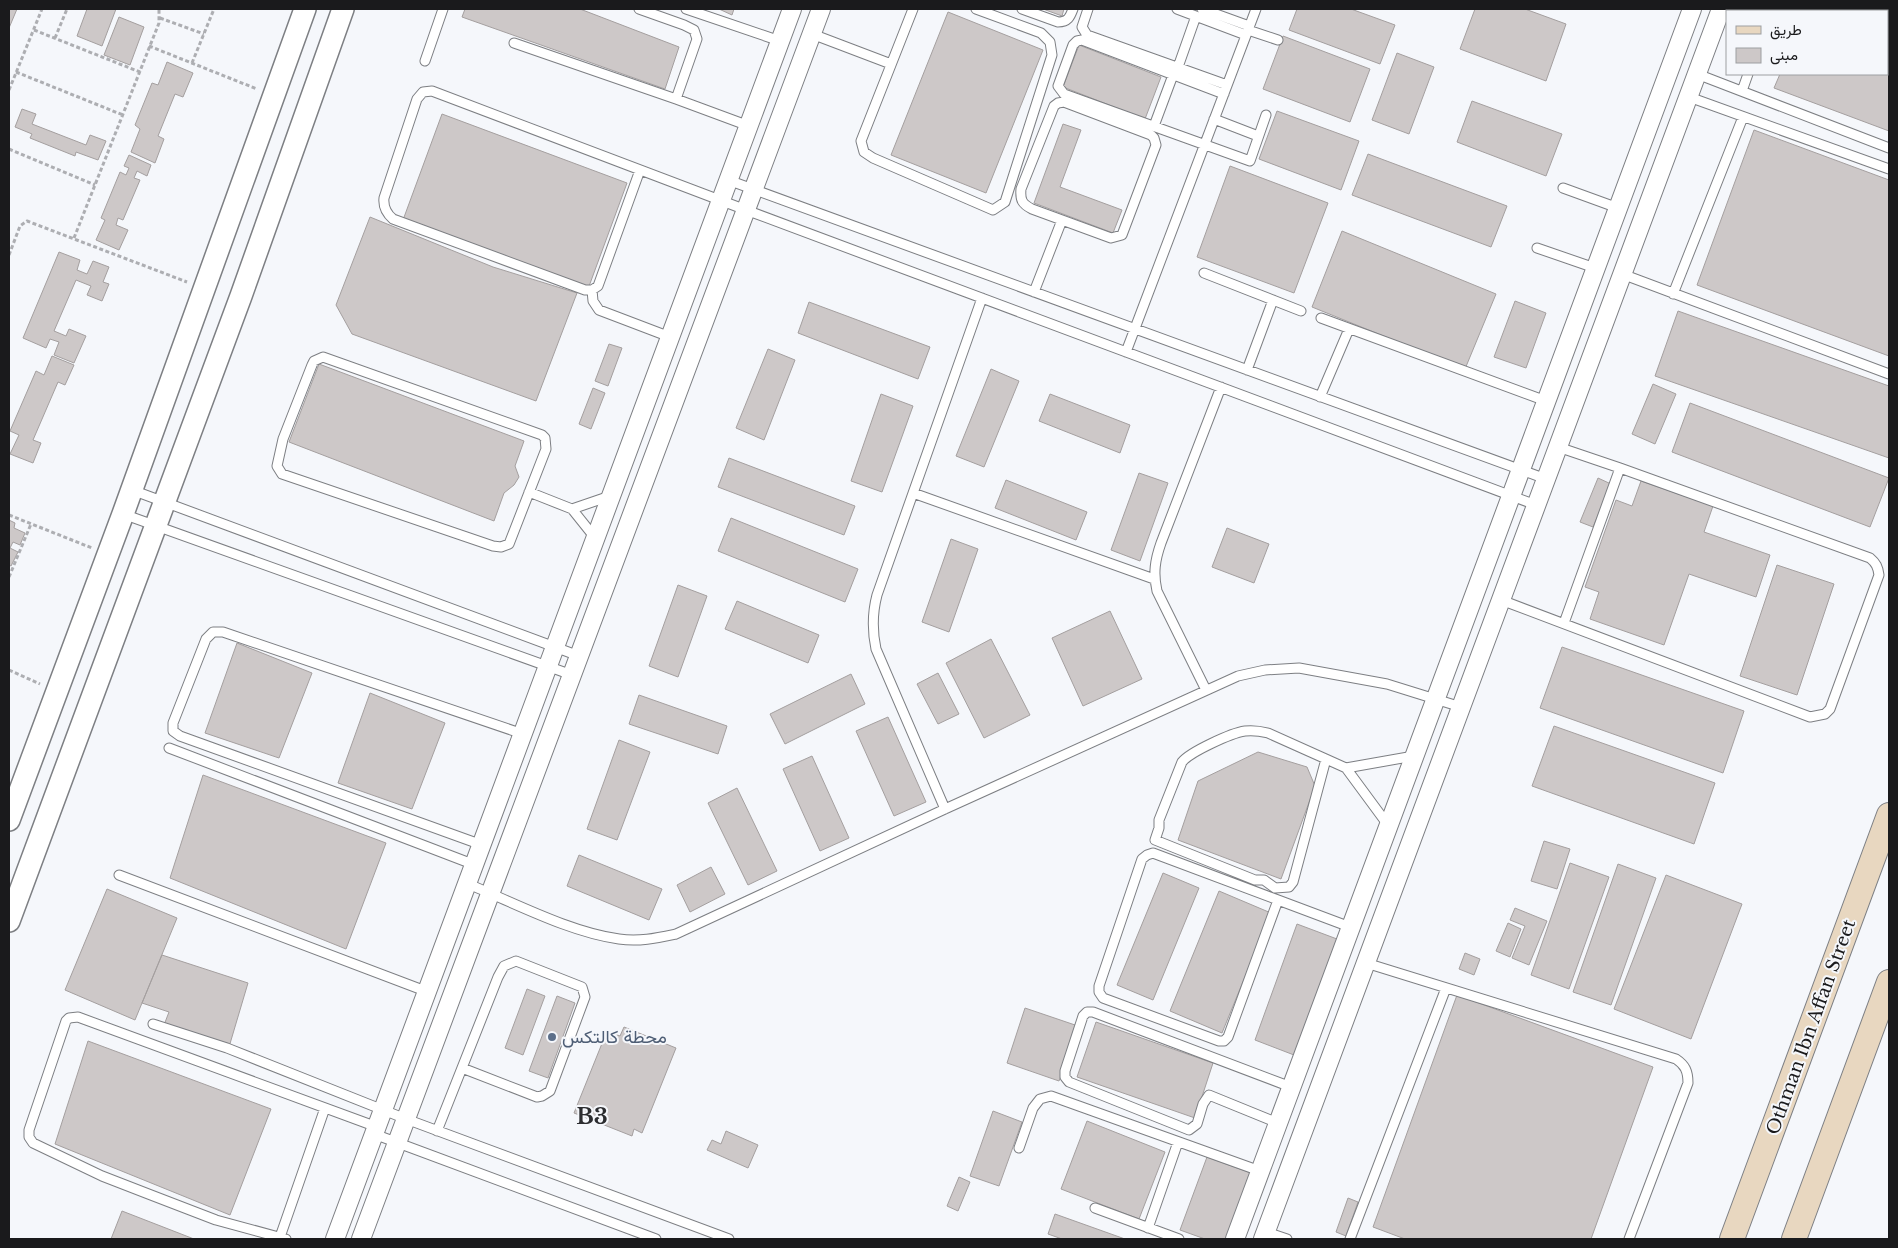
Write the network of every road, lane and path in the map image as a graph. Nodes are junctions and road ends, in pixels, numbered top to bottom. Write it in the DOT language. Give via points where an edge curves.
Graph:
graph roads {
  1 [pos="42,9"];
  2 [pos="67,9"];
  3 [pos="159,9"];
  4 [pos="214,9"];
  5 [pos="305,9"];
  6 [pos="343,9"];
  7 [pos="443,9"];
  8 [pos="639,9"];
  9 [pos="686,9"];
  10 [pos="792,9"];
  11 [pos="821,9"];
  12 [pos="913,9"];
  13 [pos="976,9"];
  14 [pos="1022,9"];
  15 [pos="1073,9"];
  16 [pos="1088,9"];
  17 [pos="1177,9"];
  18 [pos="1256,9"];
  19 [pos="1692,9"];
  20 [pos="1721,9"];
  21 [pos="705,12"];
  22 [pos="1199,12"];
  23 [pos="160,18"];
  24 [pos="34,30"];
  25 [pos="1248,30"];
  26 [pos="204,34"];
  27 [pos="812,34"];
  28 [pos="55,38"];
  29 [pos="1278,40"];
  30 [pos="780,41"];
  31 [pos="514,43"];
  32 [pos="150,46"];
  33 [pos="425,61"];
  34 [pos="192,64"];
  35 [pos="891,64"];
  36 [pos="1175,71"];
  37 [pos="16,72"];
  38 [pos="140,72"];
  39 [pos="1697,74"];
  40 [pos="1748,75"];
  41 [pos="1226,89"];
  42 [pos="9,90"];
  43 [pos="1742,91"];
  44 [pos="274,95"];
  45 [pos="1689,96"];
  46 [pos="676,99"];
  47 [pos="123,115"];
  48 [pos="1266,115"];
  49 [pos="1743,117"];
  50 [pos="1214,119"];
  51 [pos="748,126"];
  52 [pos="1154,126"];
  53 [pos="1258,136"];
  54 [pos="1205,144"];
  55 [pos="1889,148"];
  56 [pos="9,149"];
  57 [pos="1889,169"];
  58 [pos="640,170"];
  59 [pos="728,180"];
  60 [pos="95,185"];
  61 [pos="1563,188"];
  62 [pos="754,190"];
  63 [pos="721,201"];
  64 [pos="1618,208"];
  65 [pos="746,210"];
  66 [pos="1062,220"];
  67 [pos="74,238"];
  68 [pos="1537,248"];
  69 [pos="9,255"];
  70 [pos="1596,268"];
  71 [pos="1204,273"];
  72 [pos="1622,274"];
  73 [pos="204,289"];
  74 [pos="592,290"];
  75 [pos="1034,292"];
  76 [pos="1673,294"];
  77 [pos="982,298"];
  78 [pos="1274,300"];
  79 [pos="1302,311"];
  80 [pos="1321,318"];
  81 [pos="1348,328"];
  82 [pos="1135,329"];
  83 [pos="670,337"];
  84 [pos="1126,352"];
  85 [pos="1247,370"];
  86 [pos="1889,374"];
  87 [pos="1221,388"];
  88 [pos="1320,397"];
  89 [pos="1546,400"];
  90 [pos="1558,447"];
  91 [pos="1620,468"];
  92 [pos="1520,470"];
  93 [pos="1546,479"];
  94 [pos="132,490"];
  95 [pos="529,492"];
  96 [pos="913,492"];
  97 [pos="612,495"];
  98 [pos="1511,496"];
  99 [pos="164,502"];
  100 [pos="1536,505"];
  101 [pos="572,509"];
  102 [pos="123,514"];
  103 [pos="9,515"];
  104 [pos="31,524"];
  105 [pos="155,525"];
  106 [pos="596,539"];
  107 [pos="108,554"];
  108 [pos="9,577"];
  109 [pos="1154,579"];
  110 [pos="1501,600"];
  111 [pos="1564,623"];
  112 [pos="556,648"];
  113 [pos="579,656"];
  114 [pos="548,667"];
  115 [pos="572,676"];
  116 [pos="1206,690"];
  117 [pos="1435,699"];
  118 [pos="1461,706"];
  119 [pos="523,734"];
  120 [pos="169,748"];
  121 [pos="1414,756"];
  122 [pos="1326,759"];
  123 [pos="1346,768"];
  124 [pos="945,809"];
  125 [pos="1889,815"];
  126 [pos="9,820"];
  127 [pos="1388,825"];
  128 [pos="482,846"];
  129 [pos="475,865"];
  130 [pos="119,875"];
  131 [pos="468,884"];
  132 [pos="490,893"];
  133 [pos="1278,900"];
  134 [pos="9,921"];
  135 [pos="1350,927"];
  136 [pos="1366,963"];
  137 [pos="1889,982"];
  138 [pos="1446,988"];
  139 [pos="428,992"];
  140 [pos="153,1024"];
  141 [pos="462,1068"];
  142 [pos="1291,1087"];
  143 [pos="325,1108"];
  144 [pos="383,1110"];
  145 [pos="406,1119"];
  146 [pos="1278,1123"];
  147 [pos="437,1130"];
  148 [pos="375,1131"];
  149 [pos="397,1142"];
  150 [pos="1178,1142"];
  151 [pos="1019,1148"];
  152 [pos="1260,1171"];
  153 [pos="1094,1208"];
  154 [pos="1148,1228"];
  155 [pos="1265,1235"];
  156 [pos="637,1236"];
  157 [pos="283,1238"];
  158 [pos="335,1239"];
  159 [pos="360,1239"];
  160 [pos="656,1239"];
  161 [pos="728,1239"];
  162 [pos="1179,1239"];
  163 [pos="1234,1239"];
  164 [pos="1287,1239"];
  165 [pos="1350,1239"];
  166 [pos="1629,1239"];
  167 [pos="1732,1239"];
  168 [pos="1794,1239"];
  1 -- 24 [label="path"];
  2 -- 28 [label="path"];
  3 -- 23 [label="path"];
  4 -- 26 [label="path"];
  5 -- 44 [label="street"];
  6 -- 99 [label="street"];
  7 -- 33 [label="lane"];
  8 -- 46 [label="lane" via="694,30 697,39"];
  9 -- 21 [label="lane"];
  10 -- 30 [label="street"];
  11 -- 27 [label="street"];
  12 -- 35 [label="lane"];
  13 -- 35 [label="lane" via="1041,33 1050,42 1052,55 1005,202 993,210 864,152 861,141"];
  14 -- 15 [label="lane" via="1058,22 1066,21"];
  16 -- 36 [label="lane" via="1082,27 1084,33"];
  17 -- 22 [label="lane"];
  18 -- 25 [label="lane"];
  19 -- 64 [label="street"];
  20 -- 39 [label="street"];
  21 -- 30 [label="lane"];
  22 -- 25 [label="lane"];
  22 -- 36 [label="lane"];
  23 -- 26 [label="path"];
  23 -- 32 [label="path"];
  24 -- 28 [label="path"];
  24 -- 37 [label="path"];
  25 -- 29 [label="lane"];
  25 -- 41 [label="lane"];
  26 -- 34 [label="path"];
  27 -- 35 [label="lane"];
  27 -- 62 [label="street"];
  28 -- 38 [label="path"];
  30 -- 51 [label="street"];
  31 -- 46 [label="lane"];
  32 -- 34 [label="path"];
  32 -- 38 [label="path"];
  34 -- 44 [label="path"];
  36 -- 41 [label="lane"];
  36 -- 52 [label="lane"];
  36 -- 52 [label="lane" via="1085,41 1073,45 1059,82 1059,89 1064,94"];
  37 -- 42 [label="path"];
  37 -- 47 [label="path"];
  38 -- 47 [label="path"];
  39 -- 43 [label="lane"];
  39 -- 45 [label="street"];
  40 -- 43 [label="lane"];
  41 -- 50 [label="lane"];
  43 -- 55 [label="lane"];
  44 -- 73 [label="street"];
  45 -- 49 [label="lane"];
  45 -- 72 [label="street"];
  46 -- 51 [label="lane"];
  47 -- 60 [label="path"];
  48 -- 53 [label="lane"];
  49 -- 57 [label="lane"];
  49 -- 76 [label="lane"];
  50 -- 53 [label="lane"];
  50 -- 54 [label="lane"];
  51 -- 59 [label="street"];
  52 -- 54 [label="lane"];
  53 -- 54 [label="lane" via="1250,161"];
  54 -- 82 [label="lane"];
  56 -- 60 [label="path"];
  58 -- 63 [label="lane"];
  58 -- 74 [label="lane" via="598,286"];
  58 -- 74 [label="lane" via="432,91 423,92 417,99 384,198 388,215"];
  59 -- 62 [label="lane"];
  59 -- 63 [label="street"];
  60 -- 67 [label="path"];
  61 -- 64 [label="lane"];
  62 -- 65 [label="street"];
  62 -- 75 [label="lane"];
  63 -- 65 [label="lane"];
  63 -- 83 [label="street"];
  64 -- 70 [label="street"];
  65 -- 77 [label="lane"];
  65 -- 113 [label="street"];
  66 -- 66 [label="lane" via="1024,206 1020,198 1054,106 1064,102 1154,138 1156,145 1122,235 1111,238"];
  66 -- 75 [label="lane"];
  67 -- 69 [label="path" via="27,221 20,226"];
  67 -- 73 [label="path"];
  68 -- 70 [label="lane"];
  70 -- 89 [label="street"];
  71 -- 78 [label="lane"];
  72 -- 76 [label="lane"];
  72 -- 90 [label="street"];
  73 -- 94 [label="street"];
  74 -- 83 [label="lane" via="593,301 599,310"];
  75 -- 82 [label="lane"];
  76 -- 86 [label="lane"];
  77 -- 84 [label="lane"];
  77 -- 96 [label="lane"];
  78 -- 79 [label="lane"];
  78 -- 85 [label="lane"];
  80 -- 81 [label="lane"];
  81 -- 88 [label="lane"];
  81 -- 89 [label="lane"];
  82 -- 84 [label="lane"];
  82 -- 85 [label="lane"];
  83 -- 97 [label="street"];
  84 -- 87 [label="lane"];
  85 -- 88 [label="lane"];
  87 -- 98 [label="lane"];
  87 -- 109 [label="lane" via="1160,543"];
  88 -- 92 [label="lane"];
  89 -- 92 [label="street"];
  90 -- 91 [label="lane"];
  90 -- 93 [label="street"];
  91 -- 111 [label="lane"];
  91 -- 111 [label="lane" via="1870,558 1878,568 1876,584 1830,709 1818,717 1803,715"];
  92 -- 93 [label="lane"];
  92 -- 98 [label="street"];
  93 -- 100 [label="street"];
  94 -- 99 [label="lane"];
  94 -- 102 [label="street"];
  95 -- 95 [label="lane" via="509,544 497,547 282,474 277,466 283,439 312,365 323,357 542,434 546,449"];
  95 -- 101 [label="lane"];
  96 -- 109 [label="lane"];
  96 -- 124 [label="lane" via="877,595 872,631 876,649"];
  97 -- 101 [label="lane"];
  97 -- 106 [label="street"];
  98 -- 100 [label="lane"];
  98 -- 117 [label="street"];
  99 -- 105 [label="street"];
  99 -- 112 [label="lane"];
  100 -- 110 [label="street"];
  101 -- 106 [label="lane"];
  102 -- 105 [label="lane"];
  102 -- 107 [label="street"];
  103 -- 104 [label="path"];
  104 -- 107 [label="path"];
  104 -- 108 [label="path"];
  105 -- 114 [label="lane"];
  105 -- 134 [label="street"];
  106 -- 112 [label="street"];
  107 -- 126 [label="street"];
  109 -- 116 [label="lane"];
  110 -- 111 [label="lane"];
  110 -- 118 [label="street"];
  112 -- 113 [label="lane"];
  112 -- 114 [label="street"];
  113 -- 115 [label="street"];
  114 -- 115 [label="lane"];
  114 -- 119 [label="street"];
  115 -- 132 [label="street"];
  116 -- 117 [label="lane" via="1238,676 1299,668 1387,684"];
  116 -- 124 [label="lane"];
  117 -- 118 [label="lane"];
  117 -- 121 [label="street"];
  118 -- 136 [label="street"];
  119 -- 128 [label="street"];
  119 -- 128 [label="lane" via="223,632 213,632 206,639 172,723 173,731 180,736"];
  120 -- 129 [label="lane"];
  121 -- 123 [label="lane"];
  121 -- 127 [label="street"];
  122 -- 122 [label="lane" via="1289,886 1275,888 1264,880 1255,880 1155,840 1182,762 1194,752 1243,731 1260,731"];
  122 -- 123 [label="lane"];
  123 -- 127 [label="lane"];
  124 -- 132 [label="lane" via="676,934 648,940 620,939 578,929"];
  125 -- 167 [label="main road, Othman Ibn Affan Street"];
  127 -- 135 [label="street"];
  128 -- 129 [label="street"];
  129 -- 131 [label="street"];
  130 -- 139 [label="lane"];
  131 -- 132 [label="lane"];
  131 -- 139 [label="street"];
  132 -- 145 [label="street"];
  133 -- 133 [label="lane" via="1153,853 1147,855 1142,859 1099,992 1103,998 1224,1041"];
  133 -- 135 [label="lane"];
  135 -- 142 [label="street"];
  136 -- 138 [label="lane"];
  136 -- 155 [label="street"];
  137 -- 168 [label="main road"];
  138 -- 165 [label="lane"];
  138 -- 166 [label="lane" via="1676,1059 1683,1064 1688,1083"];
  139 -- 144 [label="street"];
  140 -- 144 [label="lane" via="227,1048"];
  141 -- 141 [label="lane" via="504,966 516,961 580,984 585,997 550,1091 546,1094 537,1097"];
  141 -- 147 [label="lane"];
  142 -- 146 [label="street"];
  142 -- 146 [label="lane" via="1093,1012 1083,1016 1065,1071 1069,1082 1189,1130 1197,1124 1203,1104 1210,1095"];
  143 -- 148 [label="lane"];
  143 -- 157 [label="lane"];
  143 -- 157 [label="lane" via="78,1016 69,1018 64,1025 29,1130 33,1143 102,1176 216,1220"];
  144 -- 145 [label="lane"];
  144 -- 148 [label="street"];
  145 -- 147 [label="lane"];
  145 -- 149 [label="street"];
  146 -- 152 [label="street"];
  147 -- 161 [label="lane"];
  148 -- 149 [label="lane"];
  148 -- 158 [label="street"];
  149 -- 156 [label="lane"];
  149 -- 159 [label="street"];
  150 -- 151 [label="lane" via="1052,1096 1040,1099 1032,1108"];
  150 -- 152 [label="lane"];
  150 -- 154 [label="lane"];
  152 -- 163 [label="street"];
  153 -- 154 [label="lane"];
  154 -- 162 [label="lane"];
  155 -- 164 [label="lane"];
  156 -- 160 [label="lane"];
}
